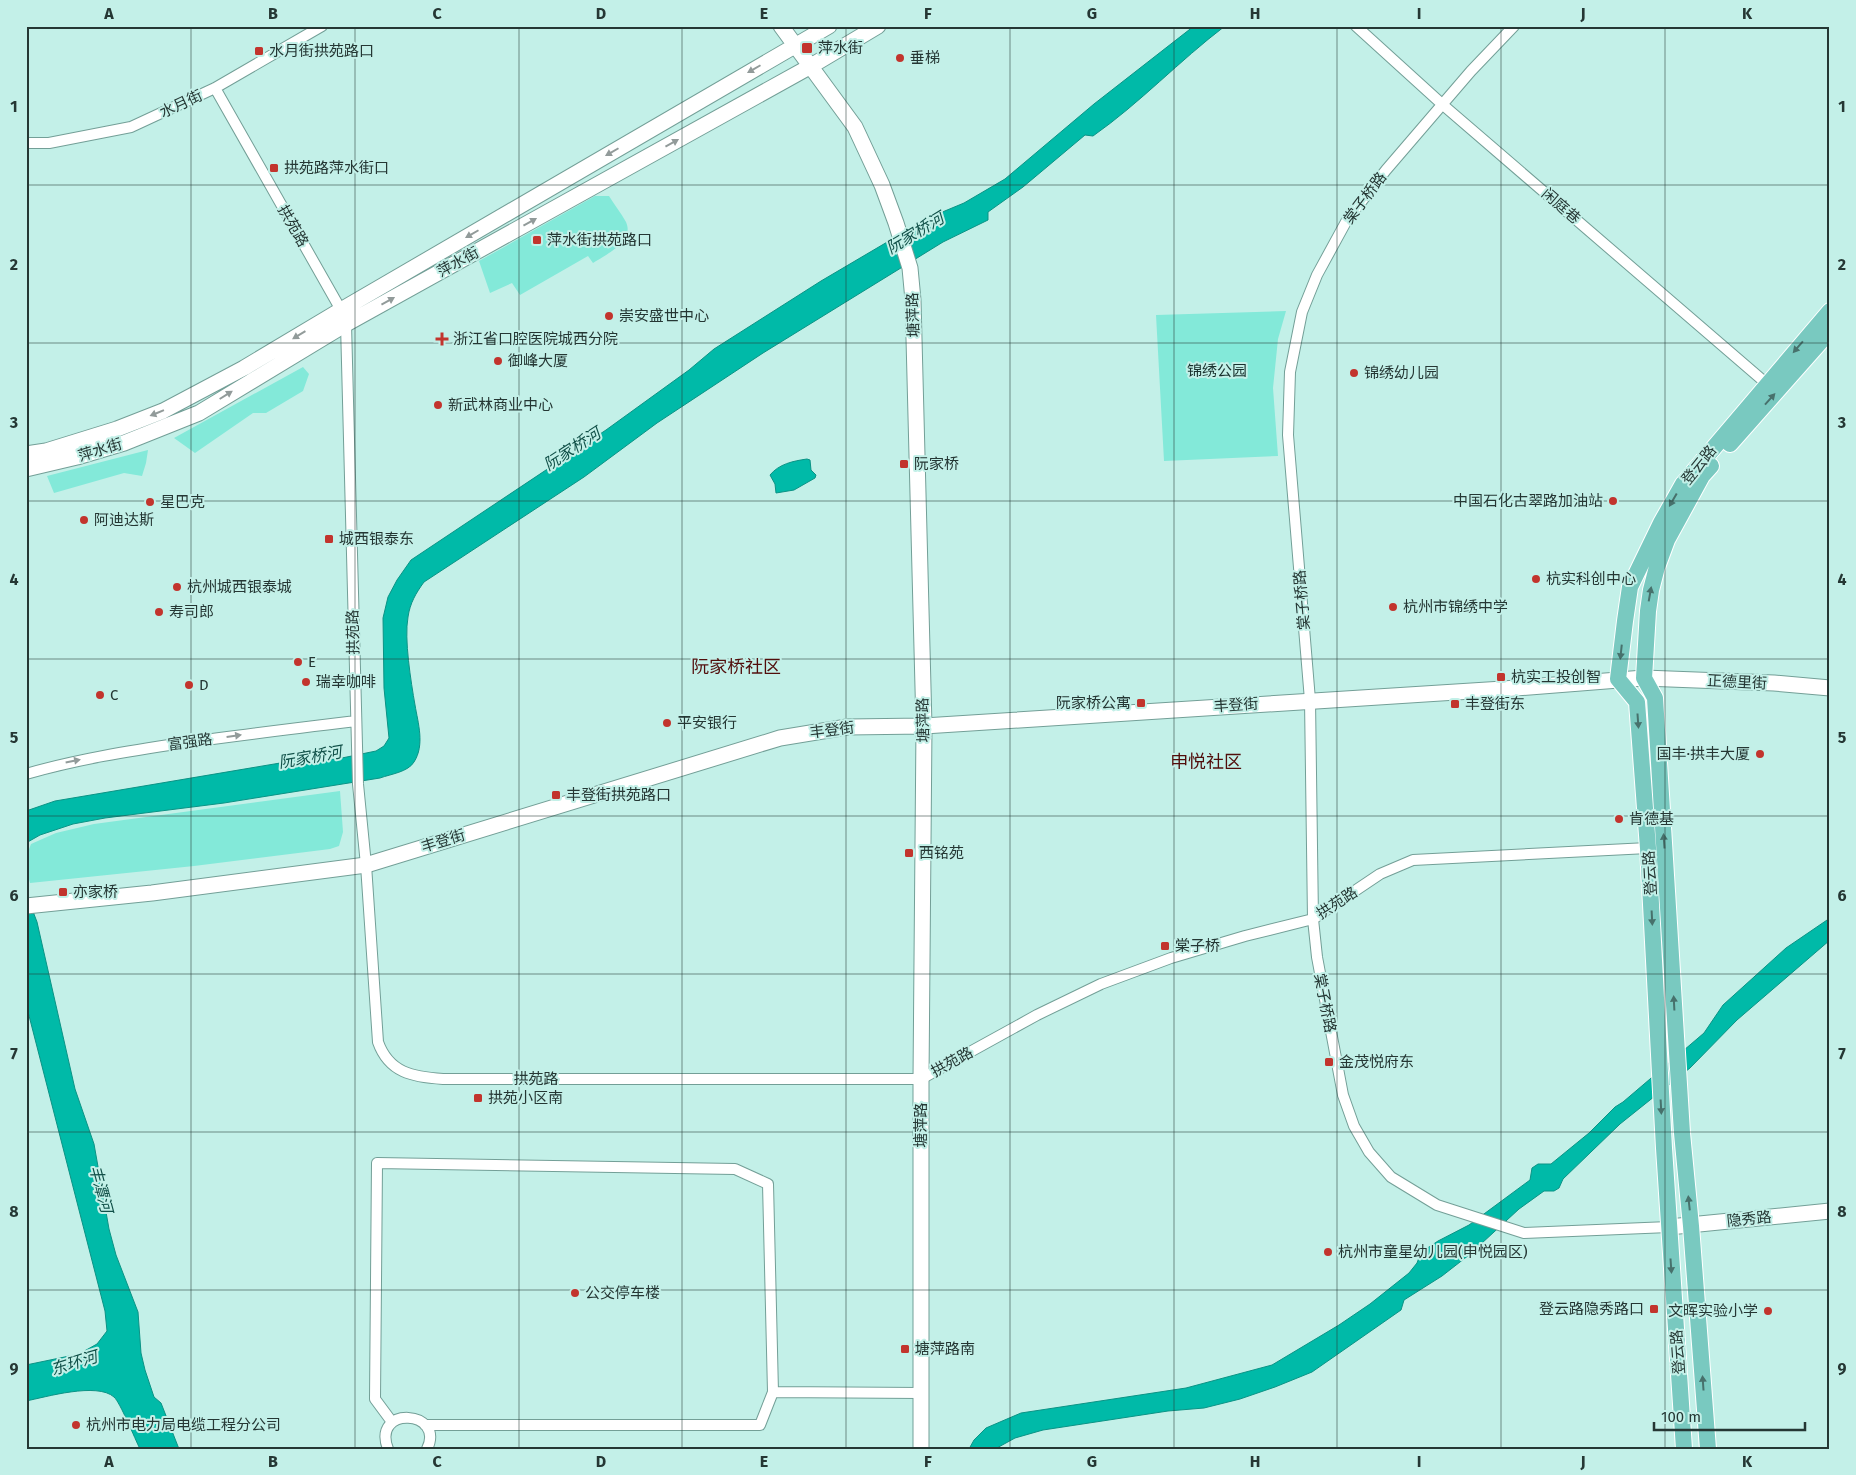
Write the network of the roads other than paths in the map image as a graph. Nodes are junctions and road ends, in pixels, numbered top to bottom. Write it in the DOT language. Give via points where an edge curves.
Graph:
graph roads {
  1 [pos="322,26"];
  2 [pos="781,26"];
  3 [pos="829,26"];
  4 [pos="878,26"];
  5 [pos="1356,26"];
  6 [pos="1514,26"];
  7 [pos="796,45"];
  8 [pos="811,66"];
  9 [pos="215,88"];
  10 [pos="1443,105"];
  11 [pos="26,143"];
  12 [pos="341,310"];
  13 [pos="1830,310"];
  14 [pos="346,324"];
  15 [pos="1830,331"];
  16 [pos="1767,384"];
  17 [pos="26,454"];
  18 [pos="26,469"];
  19 [pos="1644,678"];
  20 [pos="1618,679"];
  21 [pos="1830,688"];
  22 [pos="1310,700"];
  23 [pos="356,721"];
  24 [pos="924,726"];
  25 [pos="26,774"];
  26 [pos="1648,848"];
  27 [pos="366,865"];
  28 [pos="33,905"];
  29 [pos="1313,919"];
  30 [pos="921,1079"];
  31 [pos="1830,1211"];
  32 [pos="1691,1226"];
  33 [pos="1669,1227"];
  34 [pos="773,1392"];
  35 [pos="921,1393"];
  36 [pos="392,1422"];
  37 [pos="425,1425"];
  38 [pos="388,1449"];
  39 [pos="427,1449"];
  40 [pos="921,1449"];
  41 [pos="1684,1449"];
  42 [pos="1708,1449"];
  1 -- 9 [label="street, 水月街"];
  2 -- 7 [label="street, 塘萍路"];
  3 -- 7 [label="street, 萍水街"];
  4 -- 8 [label="street, 萍水街"];
  5 -- 10 [label="street, 闲庭巷"];
  6 -- 10 [label="street, 棠子桥路"];
  7 -- 8 [label="street, 塘萍路"];
  7 -- 12 [label="street, 萍水街, one-way"];
  14 -- 8 [label="street, 萍水街, one-way"];
  8 -- 24 [label="street, 塘萍路" via="854,127 882,185 910,268"];
  9 -- 11 [label="street, 水月街" via="131,127"];
  9 -- 12 [label="street, 拱苑路"];
  10 -- 16 [label="street, 闲庭巷"];
  10 -- 22 [label="street, 棠子桥路" via="1347,220 1317,275 1302,312 1290,372 1288,435"];
  12 -- 14 [label="street, 拱苑路"];
  12 -- 17 [label="street, 萍水街, one-way" via="244,368 163,411 117,429"];
  13 -- 16 [label="main road, 登云路, one-way"];
  18 -- 14 [label="street, 萍水街, one-way" via="124,443 191,416"];
  14 -- 23 [label="street, 拱苑路"];
  19 -- 15 [label="main road, 登云路, one-way" via="1651,590 1667,540 1702,476"];
  16 -- 20 [label="main road, 登云路, one-way" via="1683,484 1661,523 1630,587"];
  19 -- 20 [label="street, 丰登街"];
  19 -- 21 [label="street, 正德里街"];
  32 -- 19 [label="main road, 登云路, one-way" via="1676,1052 1655,698"];
  20 -- 22 [label="street, 丰登街"];
  20 -- 26 [label="main road, 登云路, one-way" via="1637,702"];
  22 -- 24 [label="street, 丰登街"];
  22 -- 29 [label="street, 棠子桥路"];
  25 -- 23 [label="street, 富强路, one-way" via="110,754"];
  23 -- 27 [label="street, 拱苑路"];
  24 -- 27 [label="street, 丰登街" via="847,727 780,738"];
  24 -- 30 [label="street, 塘萍路"];
  26 -- 29 [label="street, 拱苑路" via="1413,860 1380,874"];
  26 -- 33 [label="main road, 登云路, one-way"];
  27 -- 28 [label="street, 丰登街"];
  27 -- 30 [label="street, 拱苑路" via="378,1042 383,1055 394,1067 410,1075 444,1079"];
  29 -- 30 [label="street, 拱苑路" via="1171,958 1101,984"];
  29 -- 33 [label="street, 棠子桥路" via="1316,957 1342,1086 1354,1126 1369,1152 1391,1177 1437,1205 1524,1233"];
  30 -- 35 [label="street, 塘萍路"];
  31 -- 32 [label="street, 隐秀路"];
  32 -- 33 [label="street, 隐秀路"];
  42 -- 32 [label="main road, 登云路, one-way"];
  33 -- 41 [label="main road, 登云路, one-way"];
  34 -- 35 [label="street"];
  34 -- 36 [label="street" via="768,1184 735,1170 377,1163 375,1399"];
  34 -- 37 [label="street" via="760,1425"];
  35 -- 40 [label="street, 塘萍路"];
  36 -- 37 [label="street" via="406,1417 420,1420"];
  36 -- 38 [label="street" via="386,1435"];
  37 -- 39 [label="street" via="430,1438"];
}
